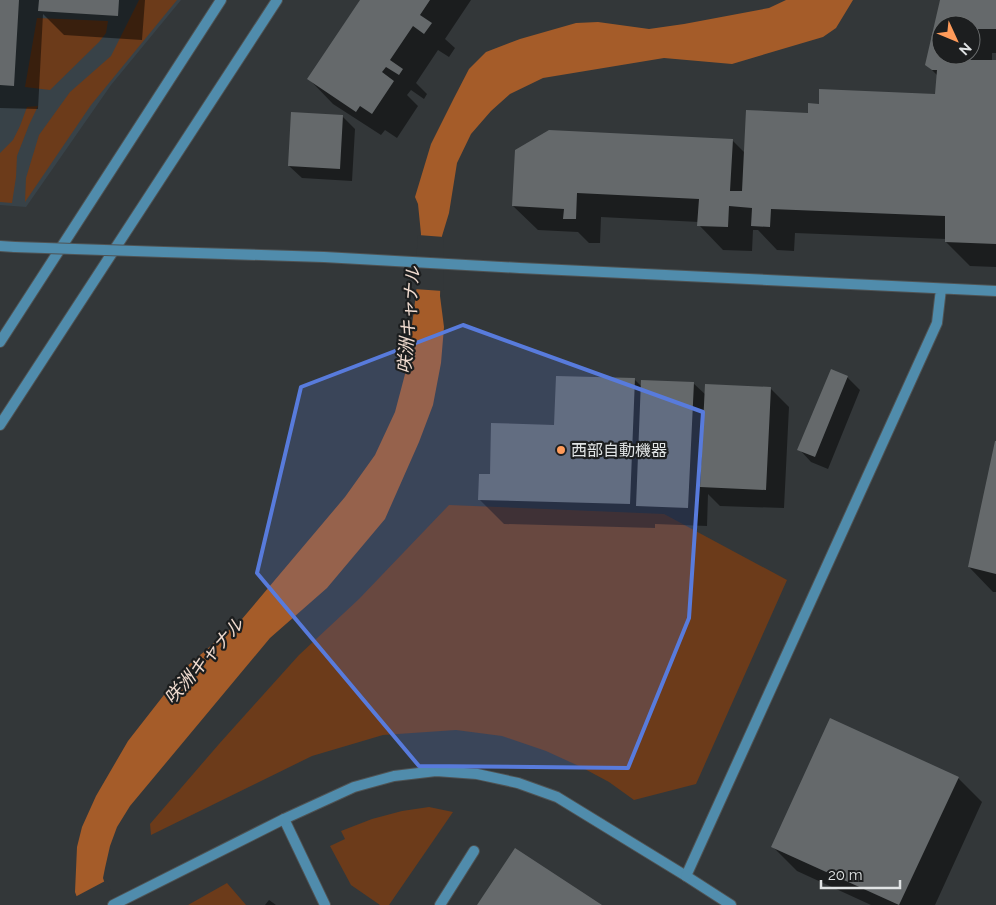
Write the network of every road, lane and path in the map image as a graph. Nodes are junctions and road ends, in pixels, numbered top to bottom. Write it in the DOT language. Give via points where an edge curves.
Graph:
graph roads {
  1 [pos="221,0"];
  2 [pos="277,0"];
  3 [pos="0,246"];
  4 [pos="942,289"];
  5 [pos="996,291"];
  6 [pos="0,342"];
  7 [pos="0,425"];
  8 [pos="284,819"];
  9 [pos="474,851"];
  10 [pos="686,876"];
  11 [pos="113,905"];
  12 [pos="325,905"];
  13 [pos="440,905"];
  14 [pos="731,905"];
  1 -- 6 [label="street"];
  2 -- 7 [label="street"];
  3 -- 4 [label="street, bridge" via="324,257"];
  4 -- 5 [label="street"];
  4 -- 10 [label="street" via="937,323"];
  8 -- 10 [label="street" via="354,787 394,776 436,772 478,774 518,782 557,797"];
  8 -- 11 [label="street"];
  8 -- 12 [label="street"];
  9 -- 13 [label="street"];
  10 -- 14 [label="street"];
}
